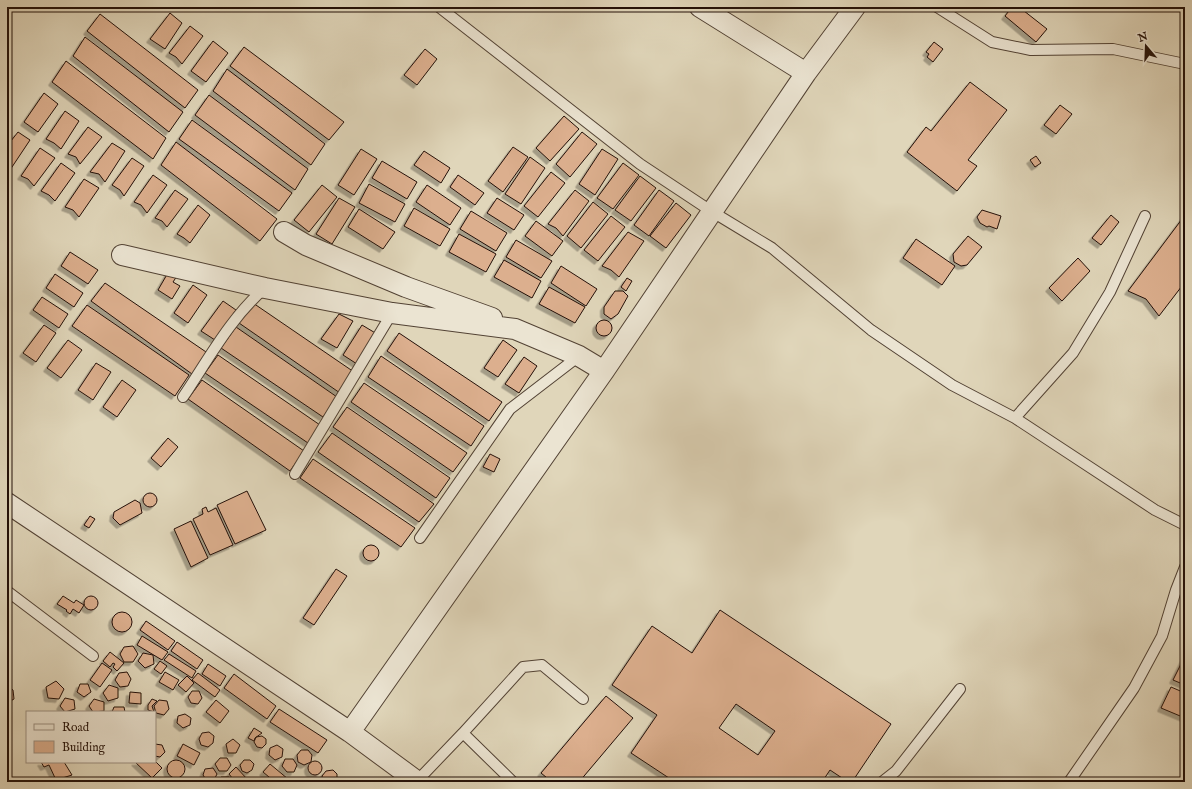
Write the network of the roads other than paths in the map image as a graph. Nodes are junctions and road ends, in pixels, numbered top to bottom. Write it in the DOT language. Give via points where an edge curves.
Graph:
graph roads {
  1 [pos="439,7"];
  2 [pos="700,7"];
  3 [pos="855,7"];
  4 [pos="937,7"];
  5 [pos="1185,64"];
  6 [pos="806,74"];
  7 [pos="711,211"];
  8 [pos="1144,216"];
  9 [pos="284,232"];
  10 [pos="122,255"];
  11 [pos="265,288"];
  12 [pos="392,313"];
  13 [pos="515,329"];
  14 [pos="580,356"];
  15 [pos="604,371"];
  16 [pos="184,397"];
  17 [pos="1015,418"];
  18 [pos="295,474"];
  19 [pos="7,503"];
  20 [pos="1185,525"];
  21 [pos="420,538"];
  22 [pos="1185,567"];
  23 [pos="7,591"];
  24 [pos="93,656"];
  25 [pos="960,689"];
  26 [pos="584,699"];
  27 [pos="350,732"];
  28 [pos="463,733"];
  29 [pos="418,782"];
  30 [pos="513,782"];
  31 [pos="882,782"];
  32 [pos="1069,782"];
  1 -- 7 [label="lane" via="640,164"];
  2 -- 6 [label="street"];
  3 -- 6 [label="street"];
  4 -- 5 [label="lane" via="992,42 1031,50 1113,49"];
  6 -- 7 [label="street"];
  7 -- 15 [label="street"];
  7 -- 17 [label="lane" via="772,248 871,330 952,385"];
  8 -- 17 [label="lane" via="1110,292 1074,353"];
  9 -- 13 [label="street" via="313,248 484,314"];
  10 -- 11 [label="street"];
  11 -- 12 [label="street"];
  11 -- 16 [label="lane" via="231,325"];
  12 -- 13 [label="street"];
  12 -- 18 [label="lane"];
  13 -- 14 [label="street"];
  14 -- 15 [label="street"];
  14 -- 21 [label="lane" via="510,409"];
  15 -- 27 [label="street"];
  17 -- 20 [label="lane" via="1155,510"];
  19 -- 27 [label="street"];
  22 -- 32 [label="lane" via="1162,636 1134,688"];
  23 -- 24 [label="lane"];
  25 -- 31 [label="lane" via="896,772"];
  26 -- 28 [label="lane" via="542,665 523,667"];
  27 -- 29 [label="street"];
  28 -- 29 [label="lane"];
  28 -- 30 [label="lane"];
}
